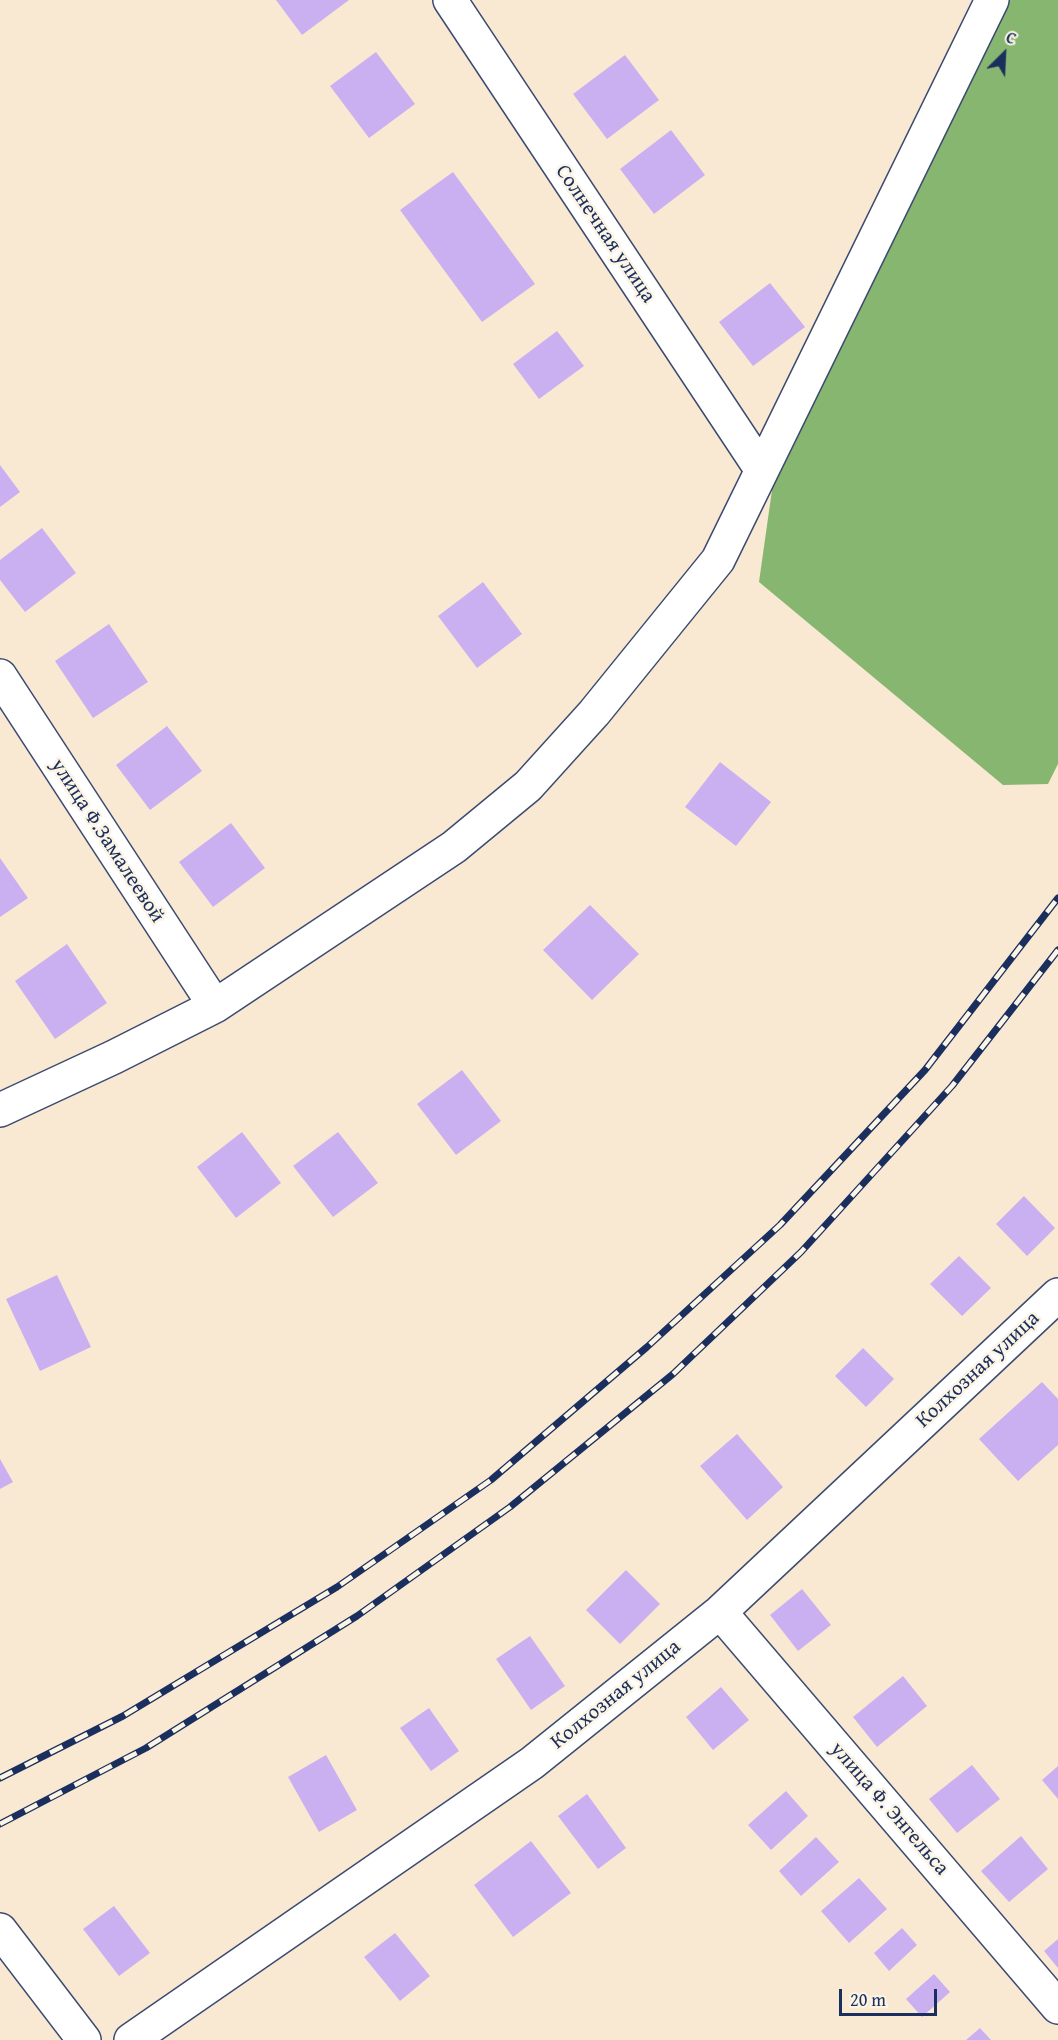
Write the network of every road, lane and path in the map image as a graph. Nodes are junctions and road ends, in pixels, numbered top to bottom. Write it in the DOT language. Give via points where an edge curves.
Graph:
graph roads {
  1 [pos="450,0"];
  2 [pos="992,0"];
  3 [pos="761,469"];
  4 [pos="0,676"];
  5 [pos="215,1006"];
  6 [pos="0,1110"];
  7 [pos="1058,1295"];
  8 [pos="720,1612"];
  9 [pos="0,1930"];
  10 [pos="1058,2007"];
  11 [pos="84,2040"];
  12 [pos="130,2040"];
  1 -- 3 [label="street, Солнечная улица"];
  2 -- 3 [label="street"];
  3 -- 5 [label="street" via="718,560 594,713 528,786 454,847"];
  4 -- 5 [label="street, улица Ф.Замалеевой"];
  5 -- 6 [label="street"];
  7 -- 8 [label="street, Колхозная улица"];
  8 -- 10 [label="street, улица Ф. Энгельса"];
  8 -- 12 [label="street, Колхозная улица" via="532,1763"];
  9 -- 11 [label="street"];
}
